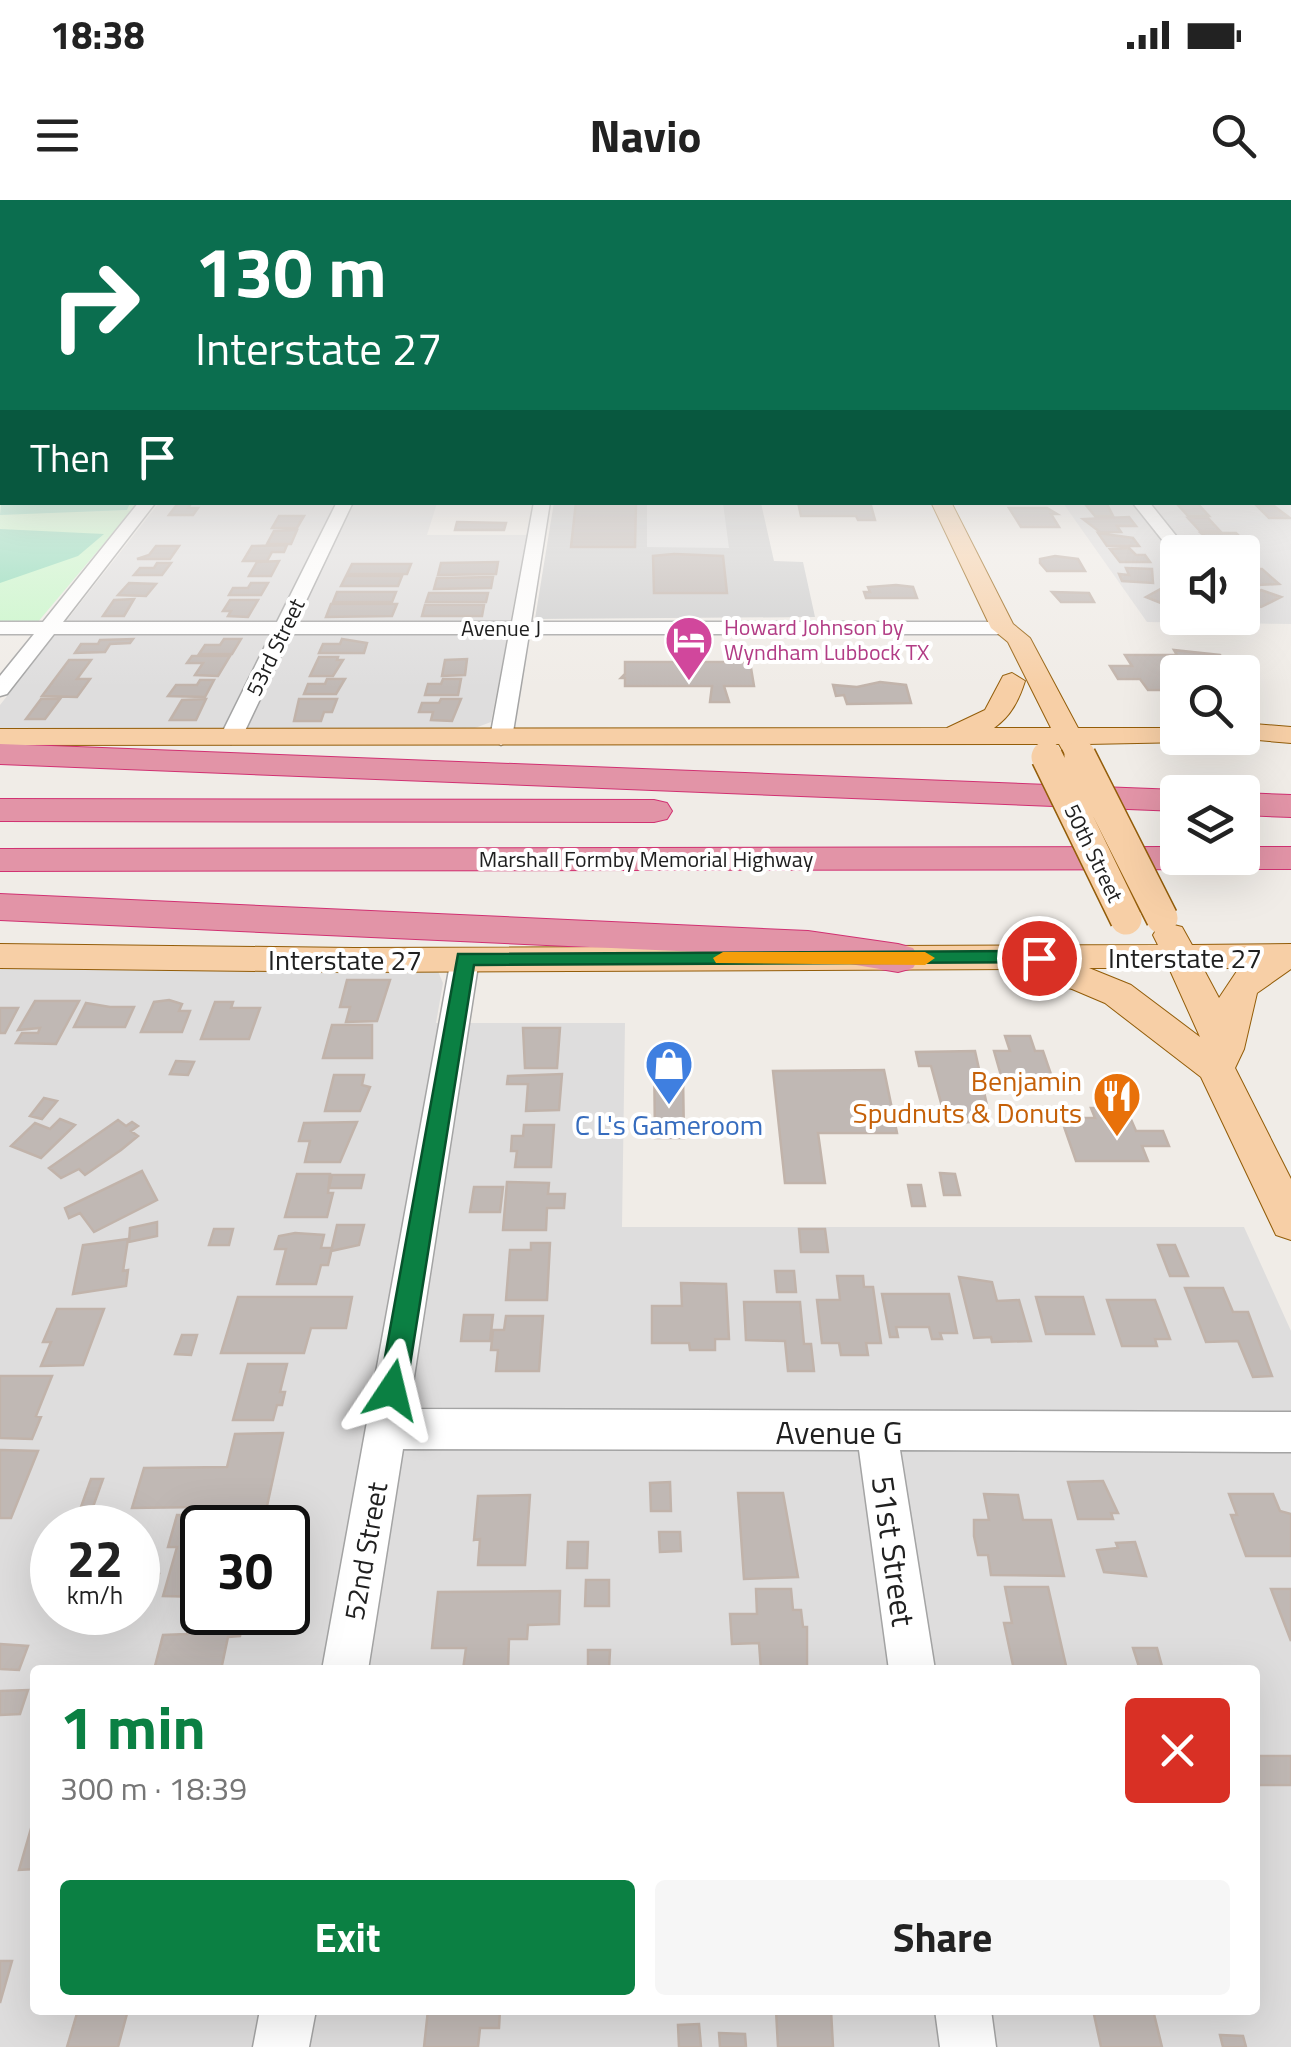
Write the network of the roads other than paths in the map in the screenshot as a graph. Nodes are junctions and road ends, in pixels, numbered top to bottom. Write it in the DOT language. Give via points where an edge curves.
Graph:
graph roads {
  1 [pos="138,515"];
  2 [pos="339,515"];
  3 [pos="540,515"];
  4 [pos="947,515"];
  5 [pos="1151,515"];
  6 [pos="1167,535"];
  7 [pos="0,628"];
  8 [pos="48,628"];
  9 [pos="284,628"];
  10 [pos="519,628"];
  11 [pos="1003,628"];
  12 [pos="1021,670"];
  13 [pos="0,690"];
  14 [pos="1160,724"];
  15 [pos="1260,734"];
  16 [pos="1291,735"];
  17 [pos="912,736"];
  18 [pos="0,737"];
  19 [pos="231,738"];
  20 [pos="501,738"];
  21 [pos="1160,738"];
  22 [pos="1058,747"];
  23 [pos="0,754"];
  24 [pos="1160,799"];
  25 [pos="1260,806"];
  26 [pos="1291,809"];
  27 [pos="0,810"];
  28 [pos="1260,811"];
  29 [pos="1160,812"];
  30 [pos="1291,858"];
  31 [pos="0,860"];
  32 [pos="0,908"];
  33 [pos="0,956"];
  34 [pos="1181,956"];
  35 [pos="1291,956"];
  36 [pos="1144,957"];
  37 [pos="465,958"];
  38 [pos="914,958"];
  39 [pos="1210,1056"];
  40 [pos="1291,1222"];
  41 [pos="386,1429"];
  42 [pos="877,1432"];
  43 [pos="1291,1432"];
  44 [pos="346,1665"];
  45 [pos="911,1665"];
  46 [pos="287,2015"];
  47 [pos="964,2015"];
  48 [pos="281,2047"];
  49 [pos="968,2047"];
  1 -- 8 [label="street"];
  2 -- 9 [label="street, 53rd Street"];
  3 -- 10 [label="street"];
  4 -- 11 [label="main road, 50th Street"];
  5 -- 6 [label="street"];
  7 -- 8 [label="street, Avenue J"];
  8 -- 9 [label="street, Avenue J"];
  8 -- 13 [label="street"];
  9 -- 10 [label="street, Avenue J"];
  9 -- 19 [label="street, 53rd Street"];
  10 -- 11 [label="street, Avenue J"];
  10 -- 20 [label="street"];
  11 -- 12 [label="main road, 50th Street" via="994,638"];
  12 -- 14 [label="main road" via="1097,713"];
  12 -- 17 [label="main road" via="1003,709 982,725"];
  12 -- 22 [label="main road, 50th Street"];
  15 -- 16 [label="main road"];
  17 -- 20 [label="main road"];
  17 -- 22 [label="main road"];
  18 -- 19 [label="main road"];
  19 -- 20 [label="main road"];
  21 -- 22 [label="main road"];
  22 -- 34 [label="main road, 50th Street, bridge"];
  22 -- 36 [label="main road, 50th Street, bridge"];
  23 -- 24 [label="highway"];
  25 -- 26 [label="highway"];
  26 -- 28 [label="highway"];
  27 -- 29 [label="highway, Marshall Formby Memorial Highway"];
  30 -- 31 [label="highway, Marshall Formby Memorial Highway"];
  32 -- 38 [label="highway" via="808,944"];
  33 -- 37 [label="main road, Interstate 27"];
  34 -- 35 [label="main road, Interstate 27"];
  34 -- 36 [label="main road, Interstate 27"];
  34 -- 39 [label="main road, 50th Street"];
  35 -- 39 [label="main road" via="1242,982"];
  36 -- 38 [label="main road, Interstate 27"];
  36 -- 39 [label="main road, 50th Street"];
  37 -- 38 [label="main road, Interstate 27"];
  37 -- 41 [label="street, 52nd Street"];
  38 -- 39 [label="main road" via="1080,978 1118,994"];
  39 -- 40 [label="main road, 50th Street"];
  41 -- 42 [label="street, Avenue G"];
  41 -- 44 [label="street, 52nd Street"];
  42 -- 43 [label="street, Avenue G"];
  42 -- 45 [label="street, 51st Street"];
  46 -- 48 [label="street"];
  47 -- 49 [label="street"];
}
